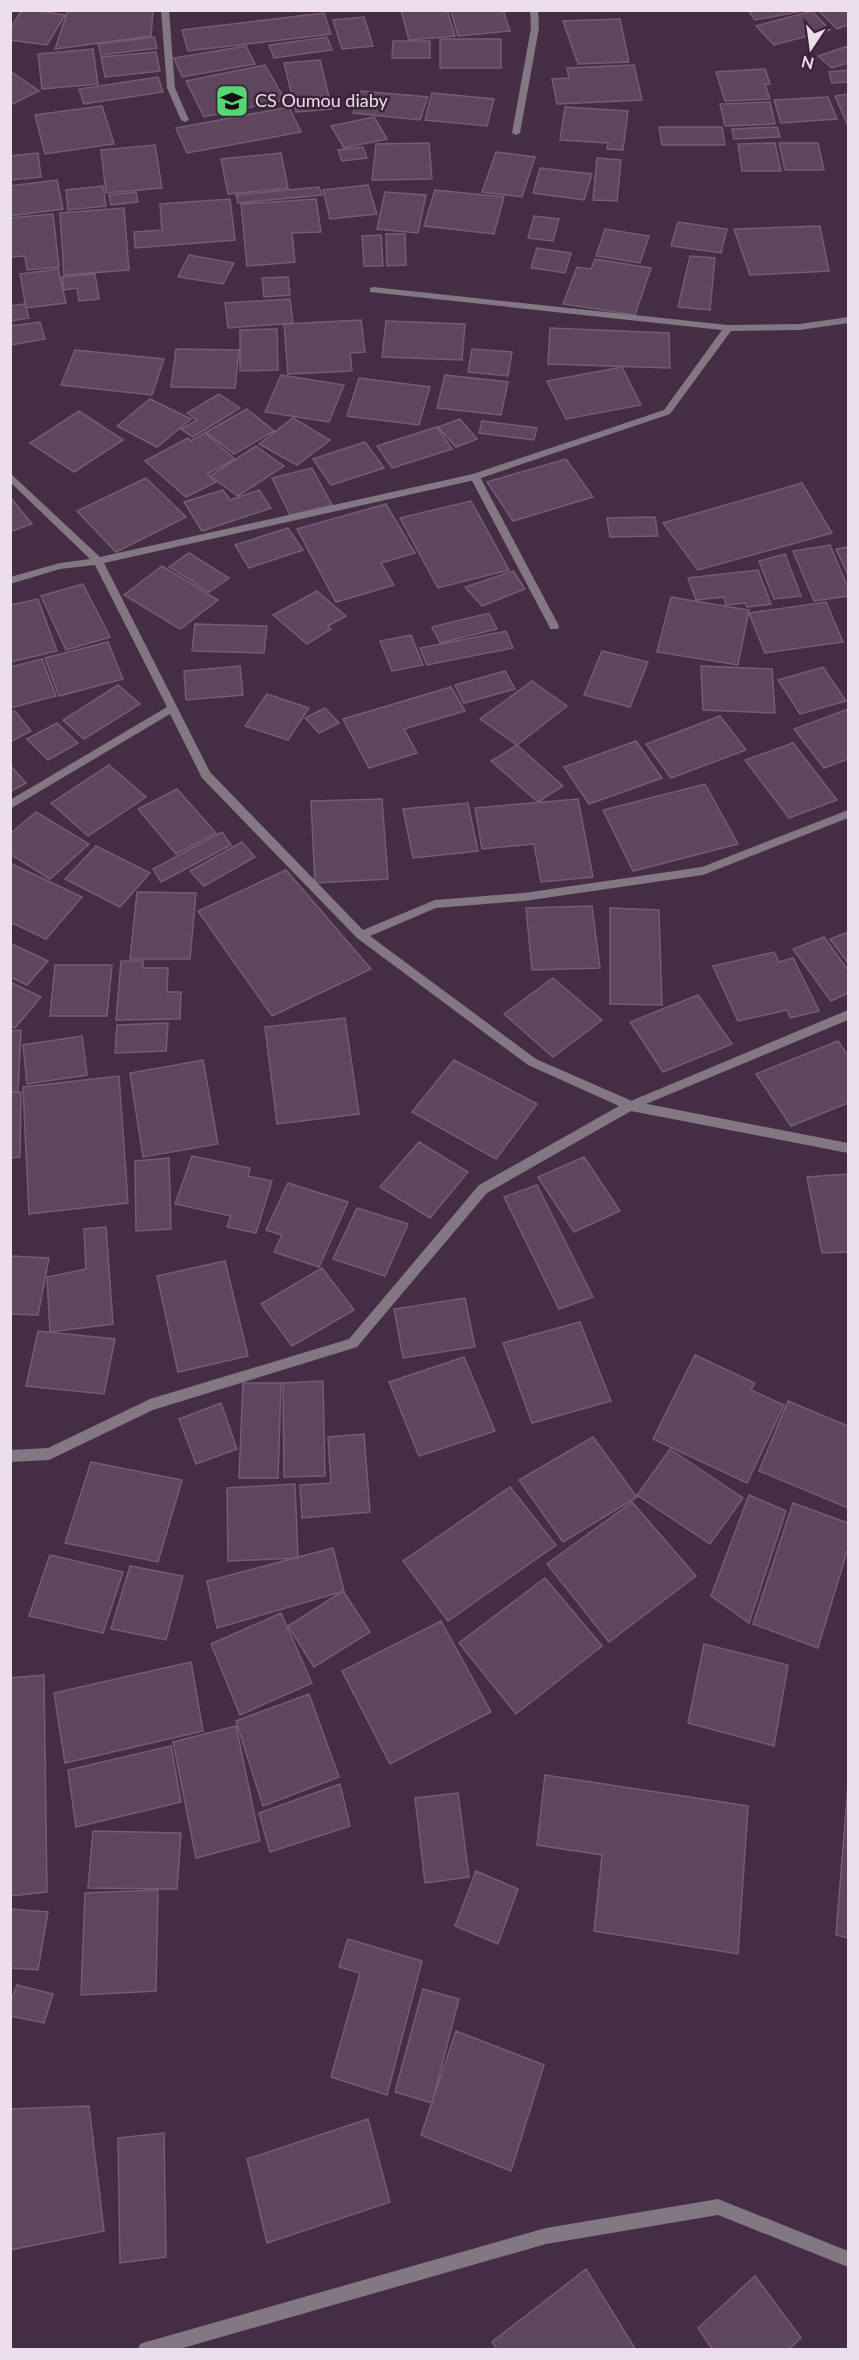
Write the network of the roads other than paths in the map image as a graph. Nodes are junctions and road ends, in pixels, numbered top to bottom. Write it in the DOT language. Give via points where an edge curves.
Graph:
graph roads {
  1 [pos="165,10"];
  2 [pos="534,10"];
  3 [pos="185,120"];
  4 [pos="516,134"];
  5 [pos="373,290"];
  6 [pos="849,320"];
  7 [pos="728,328"];
  8 [pos="10,476"];
  9 [pos="475,477"];
  10 [pos="98,561"];
  11 [pos="10,581"];
  12 [pos="554,626"];
  13 [pos="173,708"];
  14 [pos="10,805"];
  15 [pos="849,814"];
  16 [pos="361,935"];
  17 [pos="849,1015"];
  18 [pos="630,1106"];
  19 [pos="849,1148"];
  20 [pos="10,1456"];
  21 [pos="849,2259"];
  22 [pos="146,2349"];
  1 -- 3 [label="street" via="171,88"];
  2 -- 4 [label="street" via="535,28"];
  5 -- 7 [label="street"];
  6 -- 7 [label="street" via="800,327"];
  7 -- 9 [label="street" via="668,412"];
  8 -- 10 [label="street"];
  9 -- 10 [label="street"];
  9 -- 12 [label="street"];
  10 -- 11 [label="street" via="60,566"];
  10 -- 13 [label="street"];
  13 -- 14 [label="street"];
  13 -- 16 [label="street" via="206,776"];
  15 -- 16 [label="street" via="703,871 524,897 435,904"];
  16 -- 18 [label="street" via="532,1062"];
  17 -- 18 [label="street"];
  18 -- 19 [label="street"];
  18 -- 20 [label="street" via="483,1189 353,1343 150,1405 49,1454"];
  21 -- 22 [label="street" via="718,2207 546,2236"];
}
